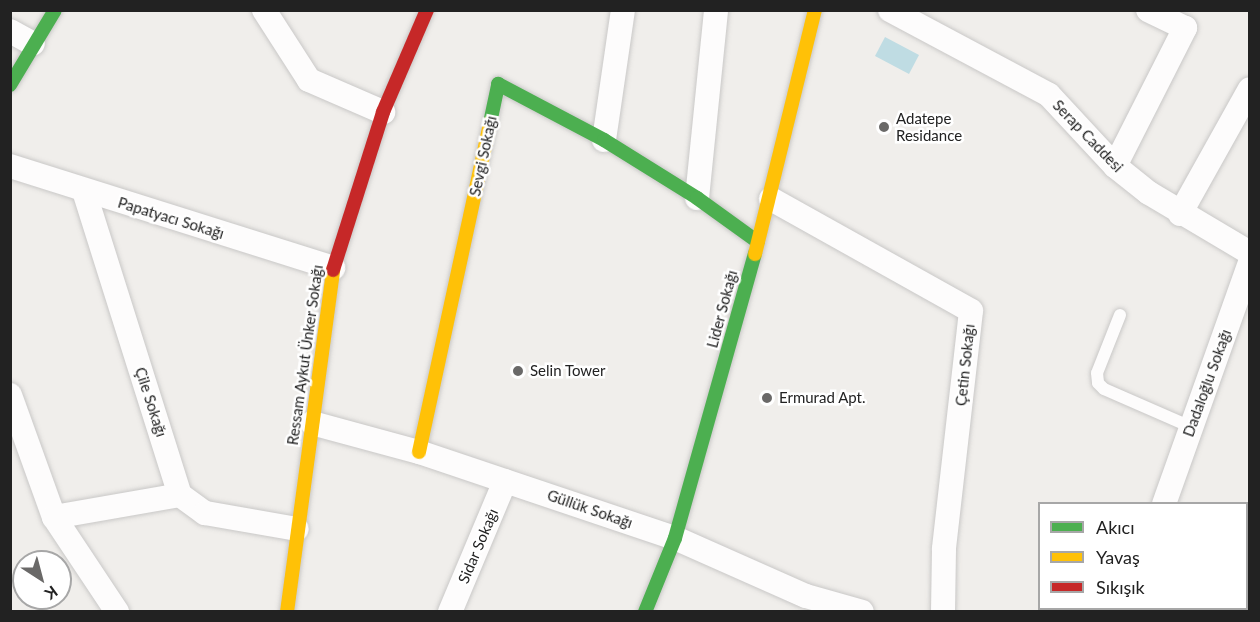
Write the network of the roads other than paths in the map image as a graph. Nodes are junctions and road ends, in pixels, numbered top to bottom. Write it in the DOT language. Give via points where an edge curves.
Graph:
graph roads {
  1 [pos="55,10"];
  2 [pos="264,10"];
  3 [pos="427,10"];
  4 [pos="623,10"];
  5 [pos="716,10"];
  6 [pos="815,10"];
  7 [pos="890,10"];
  8 [pos="1148,10"];
  9 [pos="10,31"];
  10 [pos="33,44"];
  11 [pos="10,85"];
  12 [pos="1250,89"];
  13 [pos="383,112"];
  14 [pos="604,140"];
  15 [pos="10,166"];
  16 [pos="1115,166"];
  17 [pos="84,191"];
  18 [pos="697,198"];
  19 [pos="771,199"];
  20 [pos="1180,214"];
  21 [pos="758,242"];
  22 [pos="1250,253"];
  23 [pos="1250,263"];
  24 [pos="333,268"];
  25 [pos="1120,315"];
  26 [pos="10,394"];
  27 [pos="312,423"];
  28 [pos="1191,427"];
  29 [pos="419,452"];
  30 [pos="506,481"];
  31 [pos="180,495"];
  32 [pos="1165,502"];
  33 [pos="54,517"];
  34 [pos="297,529"];
  35 [pos="675,538"];
  36 [pos="804,604"];
  37 [pos="117,612"];
  38 [pos="287,612"];
  39 [pos="450,612"];
  40 [pos="645,612"];
  41 [pos="862,612"];
  42 [pos="943,612"];
  1 -- 10 [label="street"];
  2 -- 13 [label="street" via="309,80"];
  3 -- 13 [label="street, Ressam Aykut Ünker Sokağı"];
  4 -- 14 [label="street"];
  5 -- 18 [label="street"];
  6 -- 19 [label="street, Lider Sokağı"];
  7 -- 16 [label="street, Serap Caddesi" via="1049,95"];
  8 -- 16 [label="street" via="1185,28"];
  9 -- 10 [label="street"];
  10 -- 11 [label="street"];
  12 -- 20 [label="street"];
  13 -- 24 [label="street, Ressam Aykut Ünker Sokağı"];
  14 -- 18 [label="street, Sevgi Sokağı"];
  14 -- 29 [label="street, Sevgi Sokağı" via="498,84"];
  15 -- 17 [label="street, Papatyacı Sokağı"];
  16 -- 20 [label="street, Serap Caddesi"];
  17 -- 24 [label="street, Papatyacı Sokağı"];
  17 -- 31 [label="street, Çile Sokağı"];
  18 -- 21 [label="street, Sevgi Sokağı"];
  19 -- 21 [label="street, Lider Sokağı"];
  19 -- 42 [label="street, Çetin Sokağı" via="971,311 944,549"];
  20 -- 22 [label="street, Serap Caddesi"];
  21 -- 35 [label="street, Lider Sokağı"];
  23 -- 28 [label="street, Dadaloğlu Sokağı"];
  24 -- 27 [label="street, Ressam Aykut Ünker Sokağı"];
  25 -- 28 [label="lane" via="1097,373 1098,383"];
  26 -- 33 [label="street"];
  27 -- 29 [label="street, Güllük Sokağı"];
  27 -- 34 [label="street, Ressam Aykut Ünker Sokağı"];
  28 -- 32 [label="street, Dadaloğlu Sokağı"];
  29 -- 30 [label="street, Güllük Sokağı"];
  30 -- 35 [label="street, Güllük Sokağı"];
  30 -- 39 [label="street, Sidar Sokağı"];
  31 -- 33 [label="street"];
  31 -- 34 [label="street" via="205,513"];
  33 -- 37 [label="street"];
  34 -- 38 [label="street, Ressam Aykut Ünker Sokağı"];
  35 -- 36 [label="street, Güllük Sokağı"];
  35 -- 40 [label="street, Lider Sokağı"];
  36 -- 41 [label="street, Güllük Sokağı"];
}
